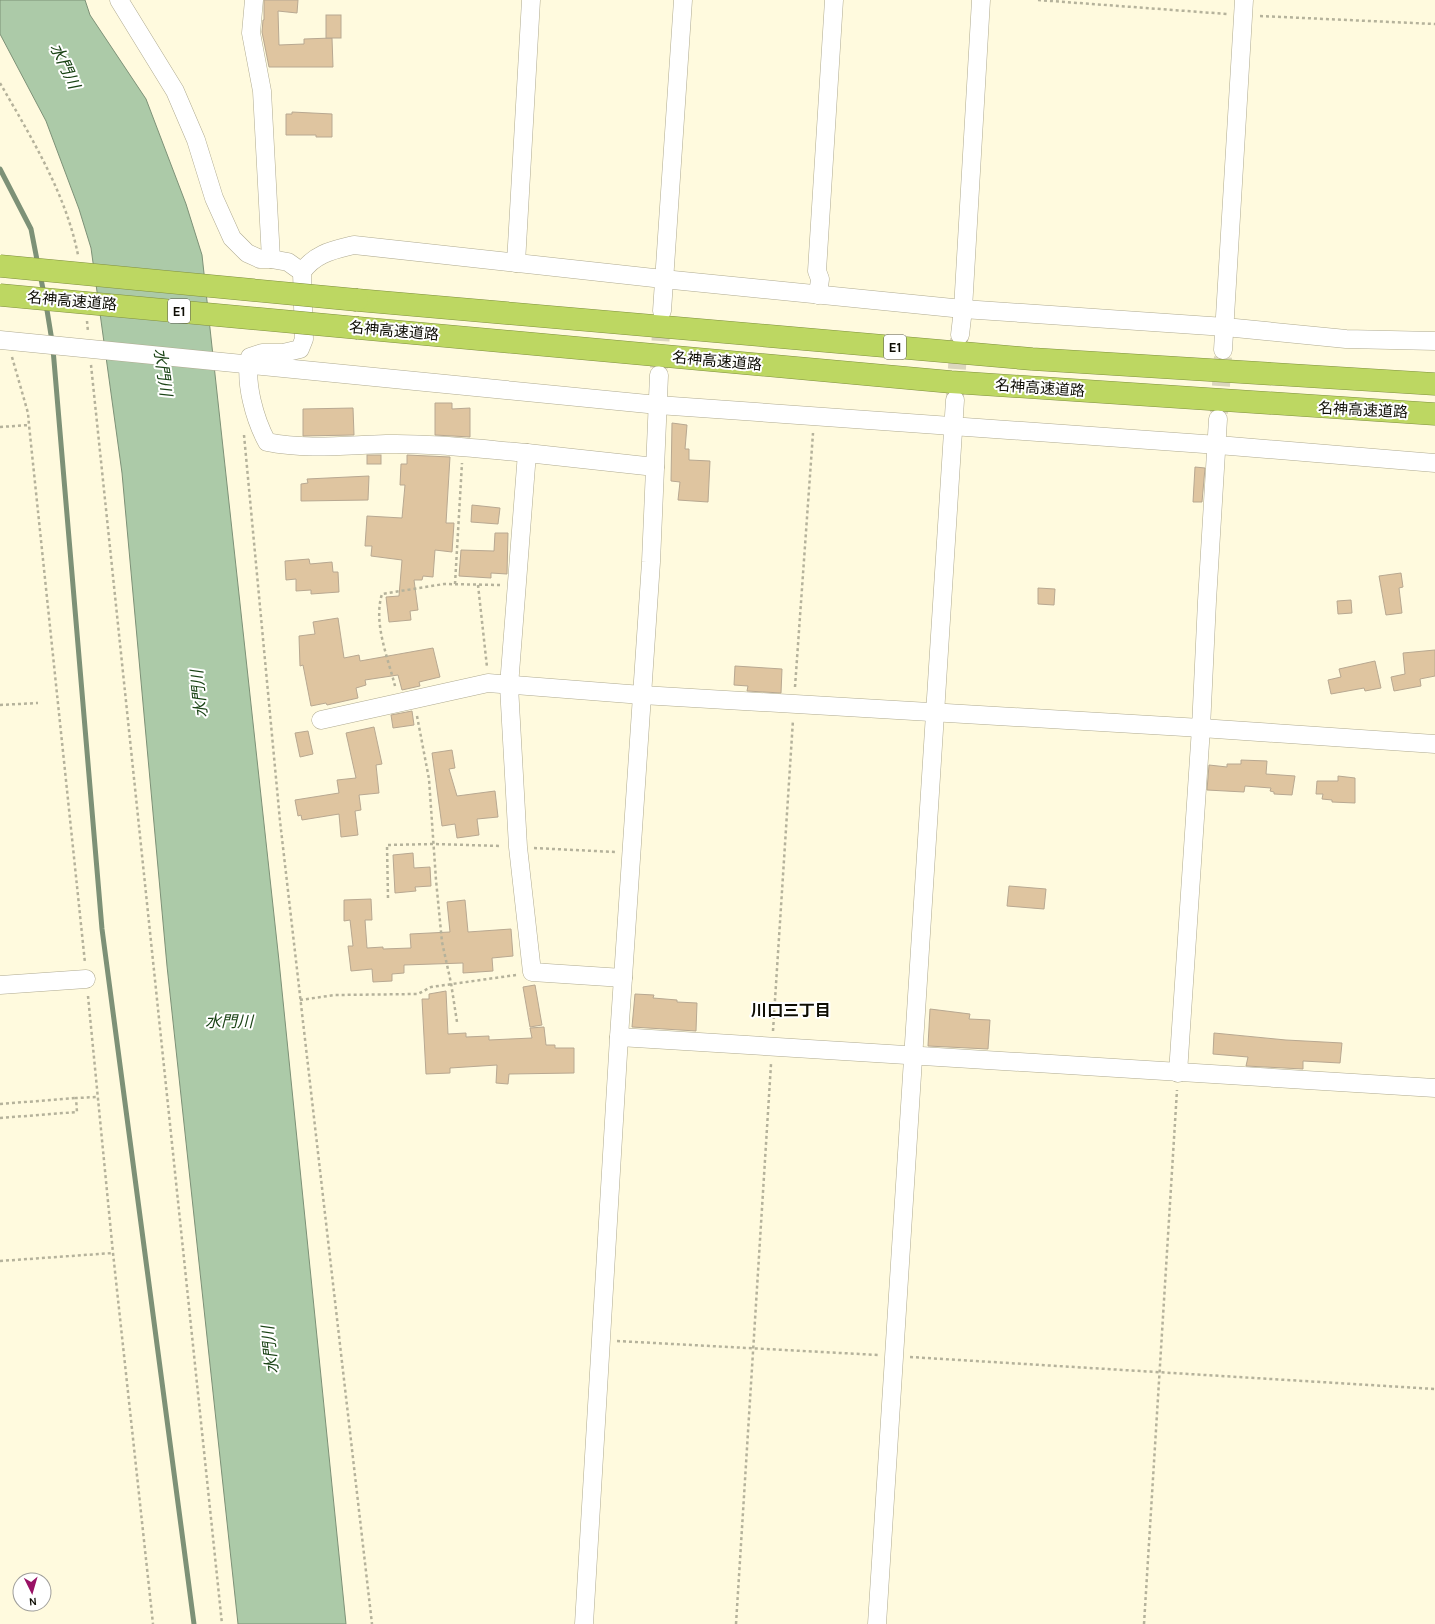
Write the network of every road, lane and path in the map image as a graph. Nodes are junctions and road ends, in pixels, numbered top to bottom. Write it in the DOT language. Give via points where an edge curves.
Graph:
graph roads {
  1 [pos="120,0"];
  2 [pos="254,0"];
  3 [pos="531,0"];
  4 [pos="683,0"];
  5 [pos="834,0"];
  6 [pos="981,0"];
  7 [pos="1244,0"];
  8 [pos="0,83"];
  9 [pos="79,258"];
  10 [pos="271,259"];
  11 [pos="516,262"];
  12 [pos="0,266"];
  13 [pos="302,272"];
  14 [pos="663,279"];
  15 [pos="0,295"];
  16 [pos="818,295"];
  17 [pos="963,309"];
  18 [pos="662,311"];
  19 [pos="87,317"];
  20 [pos="1225,327"];
  21 [pos="960,335"];
  22 [pos="5,341"];
  23 [pos="1435,341"];
  24 [pos="89,349"];
  25 [pos="1223,350"];
  26 [pos="248,364"];
  27 [pos="659,375"];
  28 [pos="1435,384"];
  29 [pos="955,400"];
  30 [pos="1260,403"];
  31 [pos="658,405"];
  32 [pos="1435,414"];
  33 [pos="814,417"];
  34 [pos="1218,419"];
  35 [pos="1435,421"];
  36 [pos="29,425"];
  37 [pos="0,427"];
  38 [pos="954,427"];
  39 [pos="243,428"];
  40 [pos="1218,445"];
  41 [pos="462,447"];
  42 [pos="527,453"];
  43 [pos="1435,463"];
  44 [pos="655,467"];
  45 [pos="455,584"];
  46 [pos="478,585"];
  47 [pos="517,586"];
  48 [pos="488,683"];
  49 [pos="509,686"];
  50 [pos="642,695"];
  51 [pos="406,701"];
  52 [pos="38,703"];
  53 [pos="794,703"];
  54 [pos="0,705"];
  55 [pos="934,713"];
  56 [pos="321,720"];
  57 [pos="1201,728"];
  58 [pos="1435,744"];
  59 [pos="434,844"];
  60 [pos="518,847"];
  61 [pos="631,856"];
  62 [pos="388,898"];
  63 [pos="532,972"];
  64 [pos="623,978"];
  65 [pos="86,979"];
  66 [pos="452,983"];
  67 [pos="0,986"];
  68 [pos="300,1000"];
  69 [pos="457,1022"];
  70 [pos="619,1038"];
  71 [pos="772,1046"];
  72 [pos="914,1055"];
  73 [pos="1178,1073"];
  74 [pos="1435,1088"];
  75 [pos="97,1097"];
  76 [pos="76,1098"];
  77 [pos="0,1104"];
  78 [pos="0,1118"];
  79 [pos="113,1253"];
  80 [pos="0,1261"];
  81 [pos="602,1340"];
  82 [pos="753,1348"];
  83 [pos="893,1356"];
  84 [pos="1159,1372"];
  85 [pos="1435,1389"];
  86 [pos="222,1624"];
  87 [pos="372,1624"];
  88 [pos="584,1624"];
  89 [pos="736,1624"];
  90 [pos="877,1624"];
  91 [pos="1144,1624"];
  1 -- 10 [label="street" via="174,91 196,140 214,198 232,238 247,253 260,259"];
  2 -- 10 [label="street" via="251,32 262,91"];
  3 -- 11 [label="street"];
  4 -- 14 [label="street"];
  5 -- 16 [label="street" via="817,271 820,279"];
  6 -- 17 [label="street"];
  7 -- 20 [label="street"];
  8 -- 9 [label="path" via="34,142 65,210"];
  10 -- 13 [label="street" via="288,262"];
  11 -- 13 [label="street" via="354,245 326,252 308,263"];
  11 -- 14 [label="street"];
  12 -- 28 [label="highway, 名神高速道路 / E1, bridge" via="1032,359"];
  13 -- 26 [label="street" via="304,339 300,349 283,353 262,353 250,357"];
  14 -- 16 [label="street"];
  14 -- 18 [label="street"];
  15 -- 30 [label="highway, 名神高速道路 / E1, bridge" via="951,382"];
  16 -- 17 [label="street"];
  17 -- 20 [label="street"];
  17 -- 21 [label="street"];
  19 -- 24 [label="path"];
  20 -- 23 [label="street" via="1346,338"];
  20 -- 25 [label="street"];
  22 -- 24 [label="street"];
  24 -- 26 [label="street"];
  24 -- 86 [label="path"];
  26 -- 31 [label="street"];
  26 -- 41 [label="street" via="248,378 258,425 267,442 284,446 329,448 387,444"];
  27 -- 31 [label="street"];
  29 -- 38 [label="street"];
  30 -- 32 [label="highway, 名神高速道路 / E1"];
  30 -- 35 [label="highway" via="1373,417"];
  31 -- 33 [label="street"];
  31 -- 44 [label="street"];
  33 -- 38 [label="street"];
  33 -- 53 [label="path"];
  34 -- 40 [label="street"];
  36 -- 37 [label="path"];
  38 -- 40 [label="street"];
  38 -- 55 [label="street"];
  39 -- 68 [label="path" via="280,821"];
  40 -- 43 [label="street"];
  40 -- 57 [label="street"];
  41 -- 42 [label="street"];
  41 -- 45 [label="path"];
  42 -- 44 [label="street"];
  42 -- 47 [label="street"];
  44 -- 50 [label="street"];
  45 -- 46 [label="path"];
  45 -- 51 [label="path" via="382,594 378,607 381,629"];
  46 -- 47 [label="path"];
  46 -- 48 [label="path"];
  47 -- 49 [label="street"];
  48 -- 49 [label="street"];
  48 -- 51 [label="street"];
  49 -- 50 [label="street"];
  49 -- 60 [label="street"];
  50 -- 53 [label="street"];
  50 -- 61 [label="street"];
  51 -- 56 [label="street"];
  51 -- 59 [label="path" via="429,779"];
  52 -- 54 [label="path"];
  53 -- 55 [label="street"];
  53 -- 71 [label="path"];
  55 -- 57 [label="street"];
  55 -- 72 [label="street"];
  57 -- 58 [label="street"];
  57 -- 73 [label="street"];
  59 -- 60 [label="path"];
  59 -- 62 [label="path" via="387,845"];
  59 -- 66 [label="path" via="438,912"];
  60 -- 61 [label="path" via="617,852"];
  60 -- 63 [label="street"];
  61 -- 64 [label="street"];
  63 -- 64 [label="street"];
  63 -- 66 [label="path"];
  64 -- 70 [label="street"];
  65 -- 67 [label="street"];
  66 -- 68 [label="path" via="432,987 418,994 335,995"];
  66 -- 69 [label="path"];
  68 -- 87 [label="path"];
  70 -- 71 [label="street"];
  70 -- 81 [label="street"];
  71 -- 72 [label="street"];
  71 -- 82 [label="path"];
  72 -- 73 [label="street"];
  72 -- 83 [label="street"];
  73 -- 74 [label="street"];
  73 -- 84 [label="path"];
  75 -- 76 [label="path"];
  76 -- 77 [label="path"];
  76 -- 78 [label="path" via="77,1112"];
  79 -- 80 [label="path"];
  81 -- 82 [label="path"];
  81 -- 88 [label="street"];
  82 -- 83 [label="path"];
  82 -- 89 [label="path"];
  83 -- 84 [label="path"];
  83 -- 90 [label="street"];
  84 -- 85 [label="path"];
  84 -- 91 [label="path"];
}
